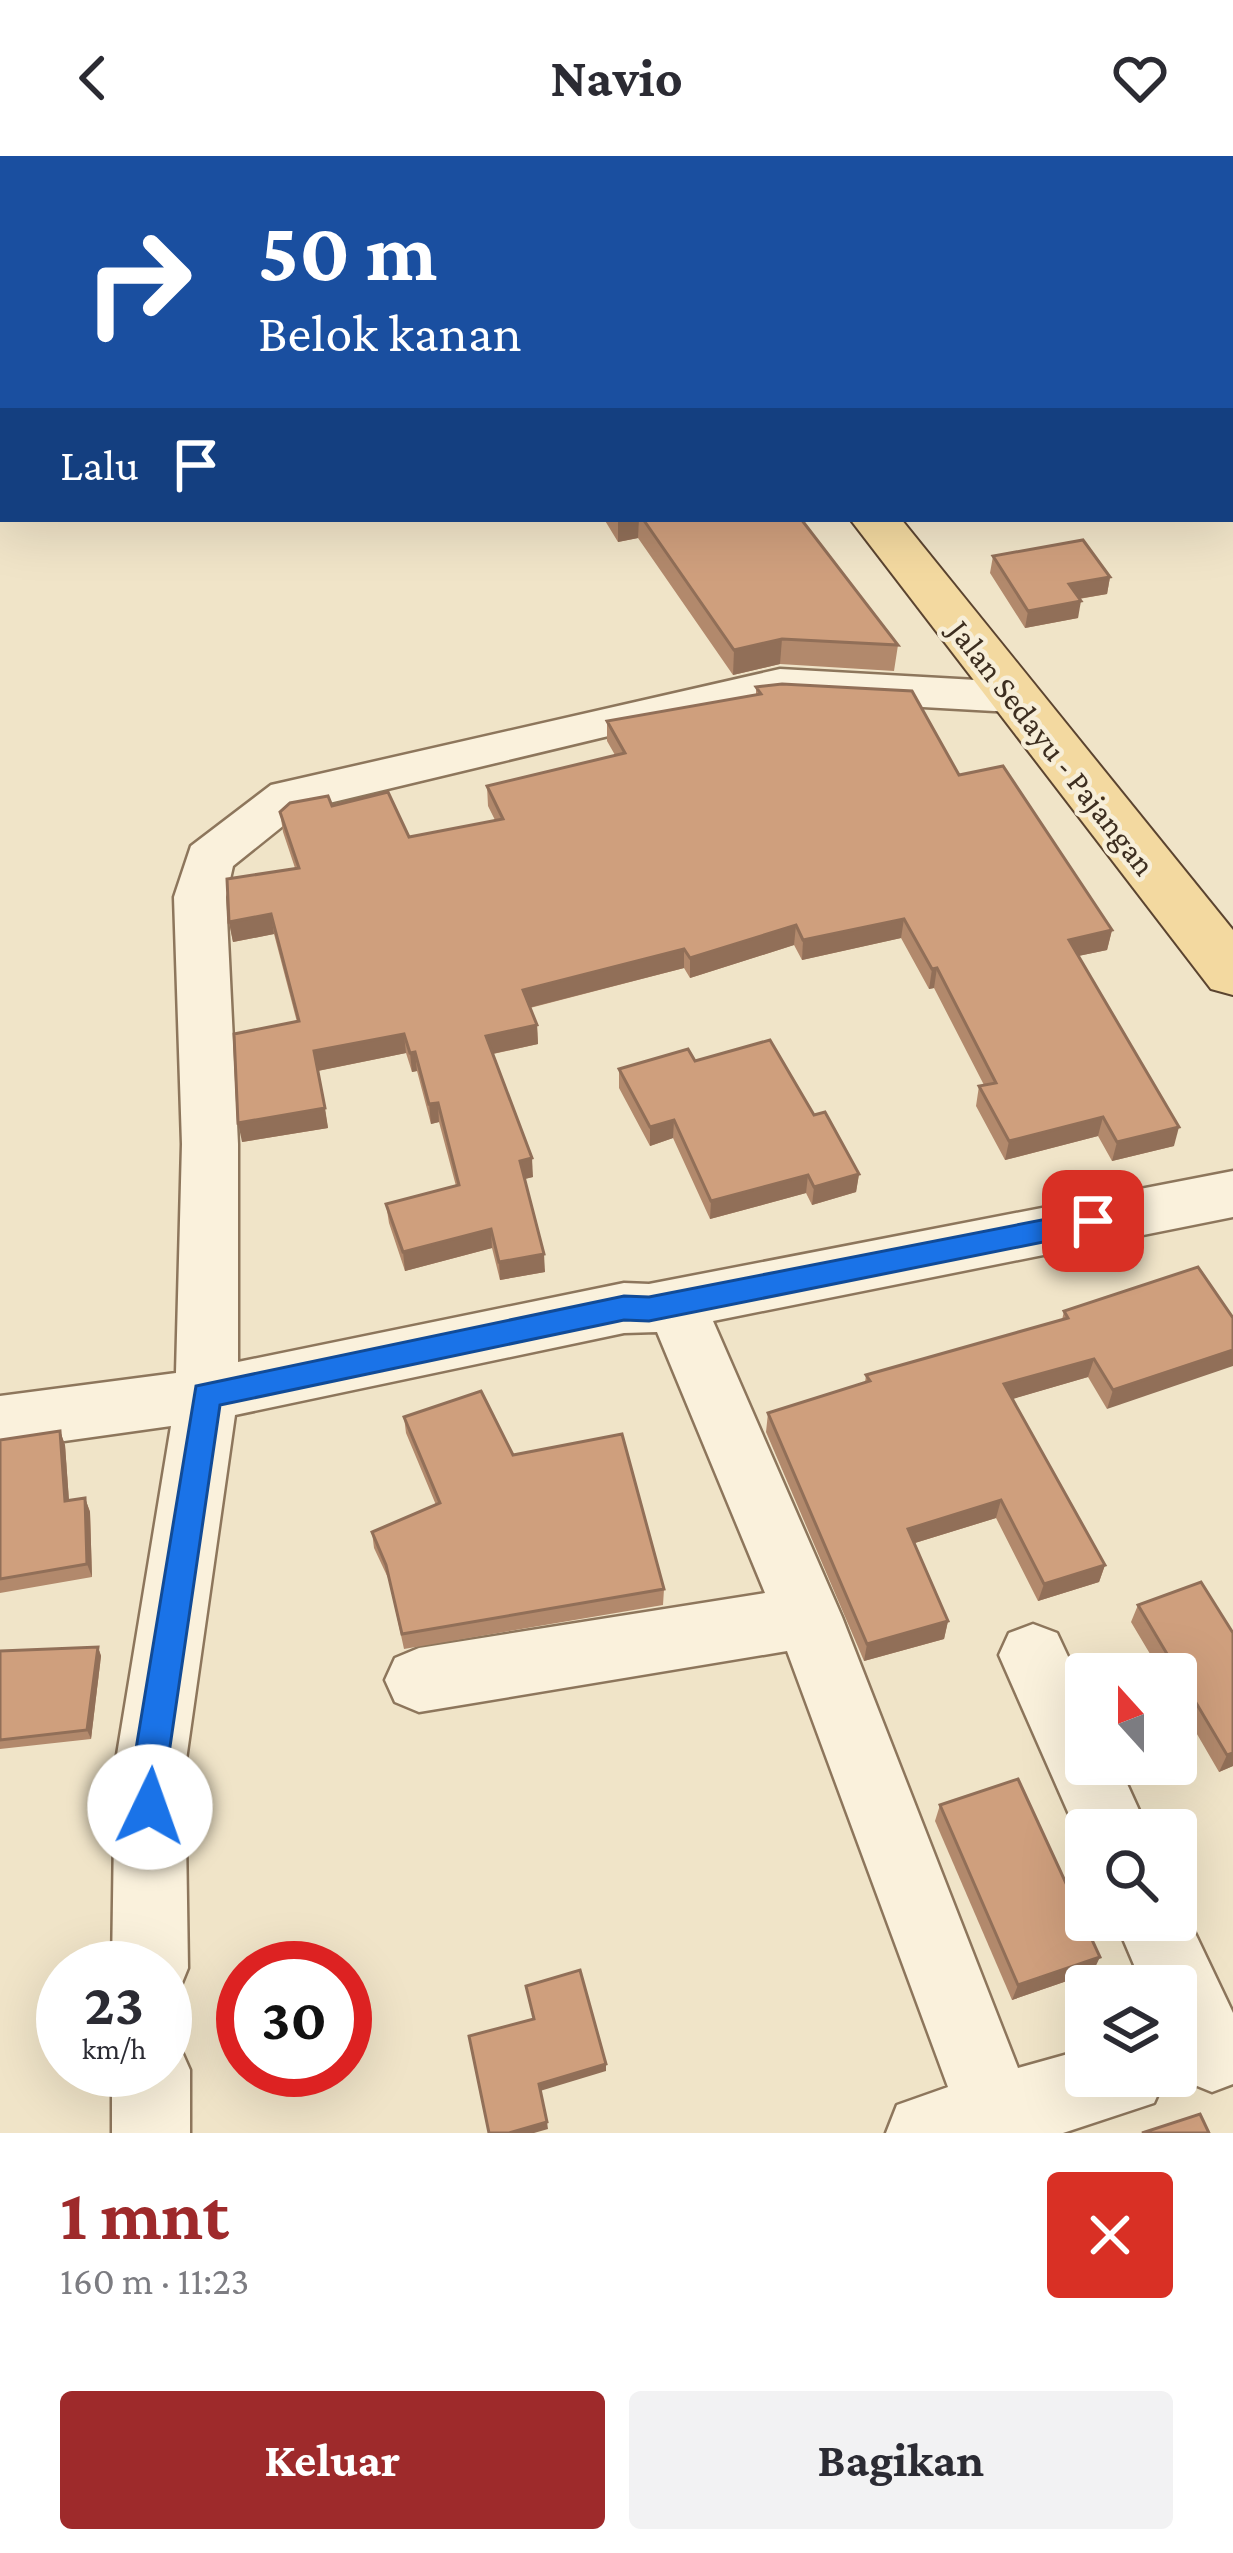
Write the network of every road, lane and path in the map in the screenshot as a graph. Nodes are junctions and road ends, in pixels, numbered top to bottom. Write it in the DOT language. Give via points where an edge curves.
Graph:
graph roads {
  1 [pos="877,522"];
  2 [pos="1012,697"];
  3 [pos="1233,974"];
  4 [pos="1233,1194"];
  5 [pos="674,1301"];
  6 [pos="207,1395"];
  7 [pos="0,1423"];
  8 [pos="808,1617"];
  9 [pos="1033,1655"];
  10 [pos="419,1680"];
  11 [pos="1103,1809"];
  12 [pos="150,1941"];
  13 [pos="1161,1941"];
  14 [pos="1207,2055"];
  15 [pos="1065,2093"];
  16 [pos="151,2097"];
  17 [pos="960,2122"];
  18 [pos="151,2133"];
  1 -- 2 [label="main road, Jalan Sedayu - Pajangan"];
  2 -- 3 [label="main road, Jalan Sedayu - Pajangan"];
  2 -- 6 [label="street" via="826,684 738,690 288,796 209,858 200,897 210,1144"];
  4 -- 5 [label="street"];
  5 -- 6 [label="street"];
  5 -- 8 [label="street"];
  6 -- 7 [label="street"];
  6 -- 12 [label="street" via="150,1767"];
  8 -- 10 [label="street"];
  8 -- 17 [label="street"];
  9 -- 11 [label="street"];
  13 -- 14 [label="street"];
  15 -- 17 [label="street"];
  16 -- 18 [label="street"];
}
